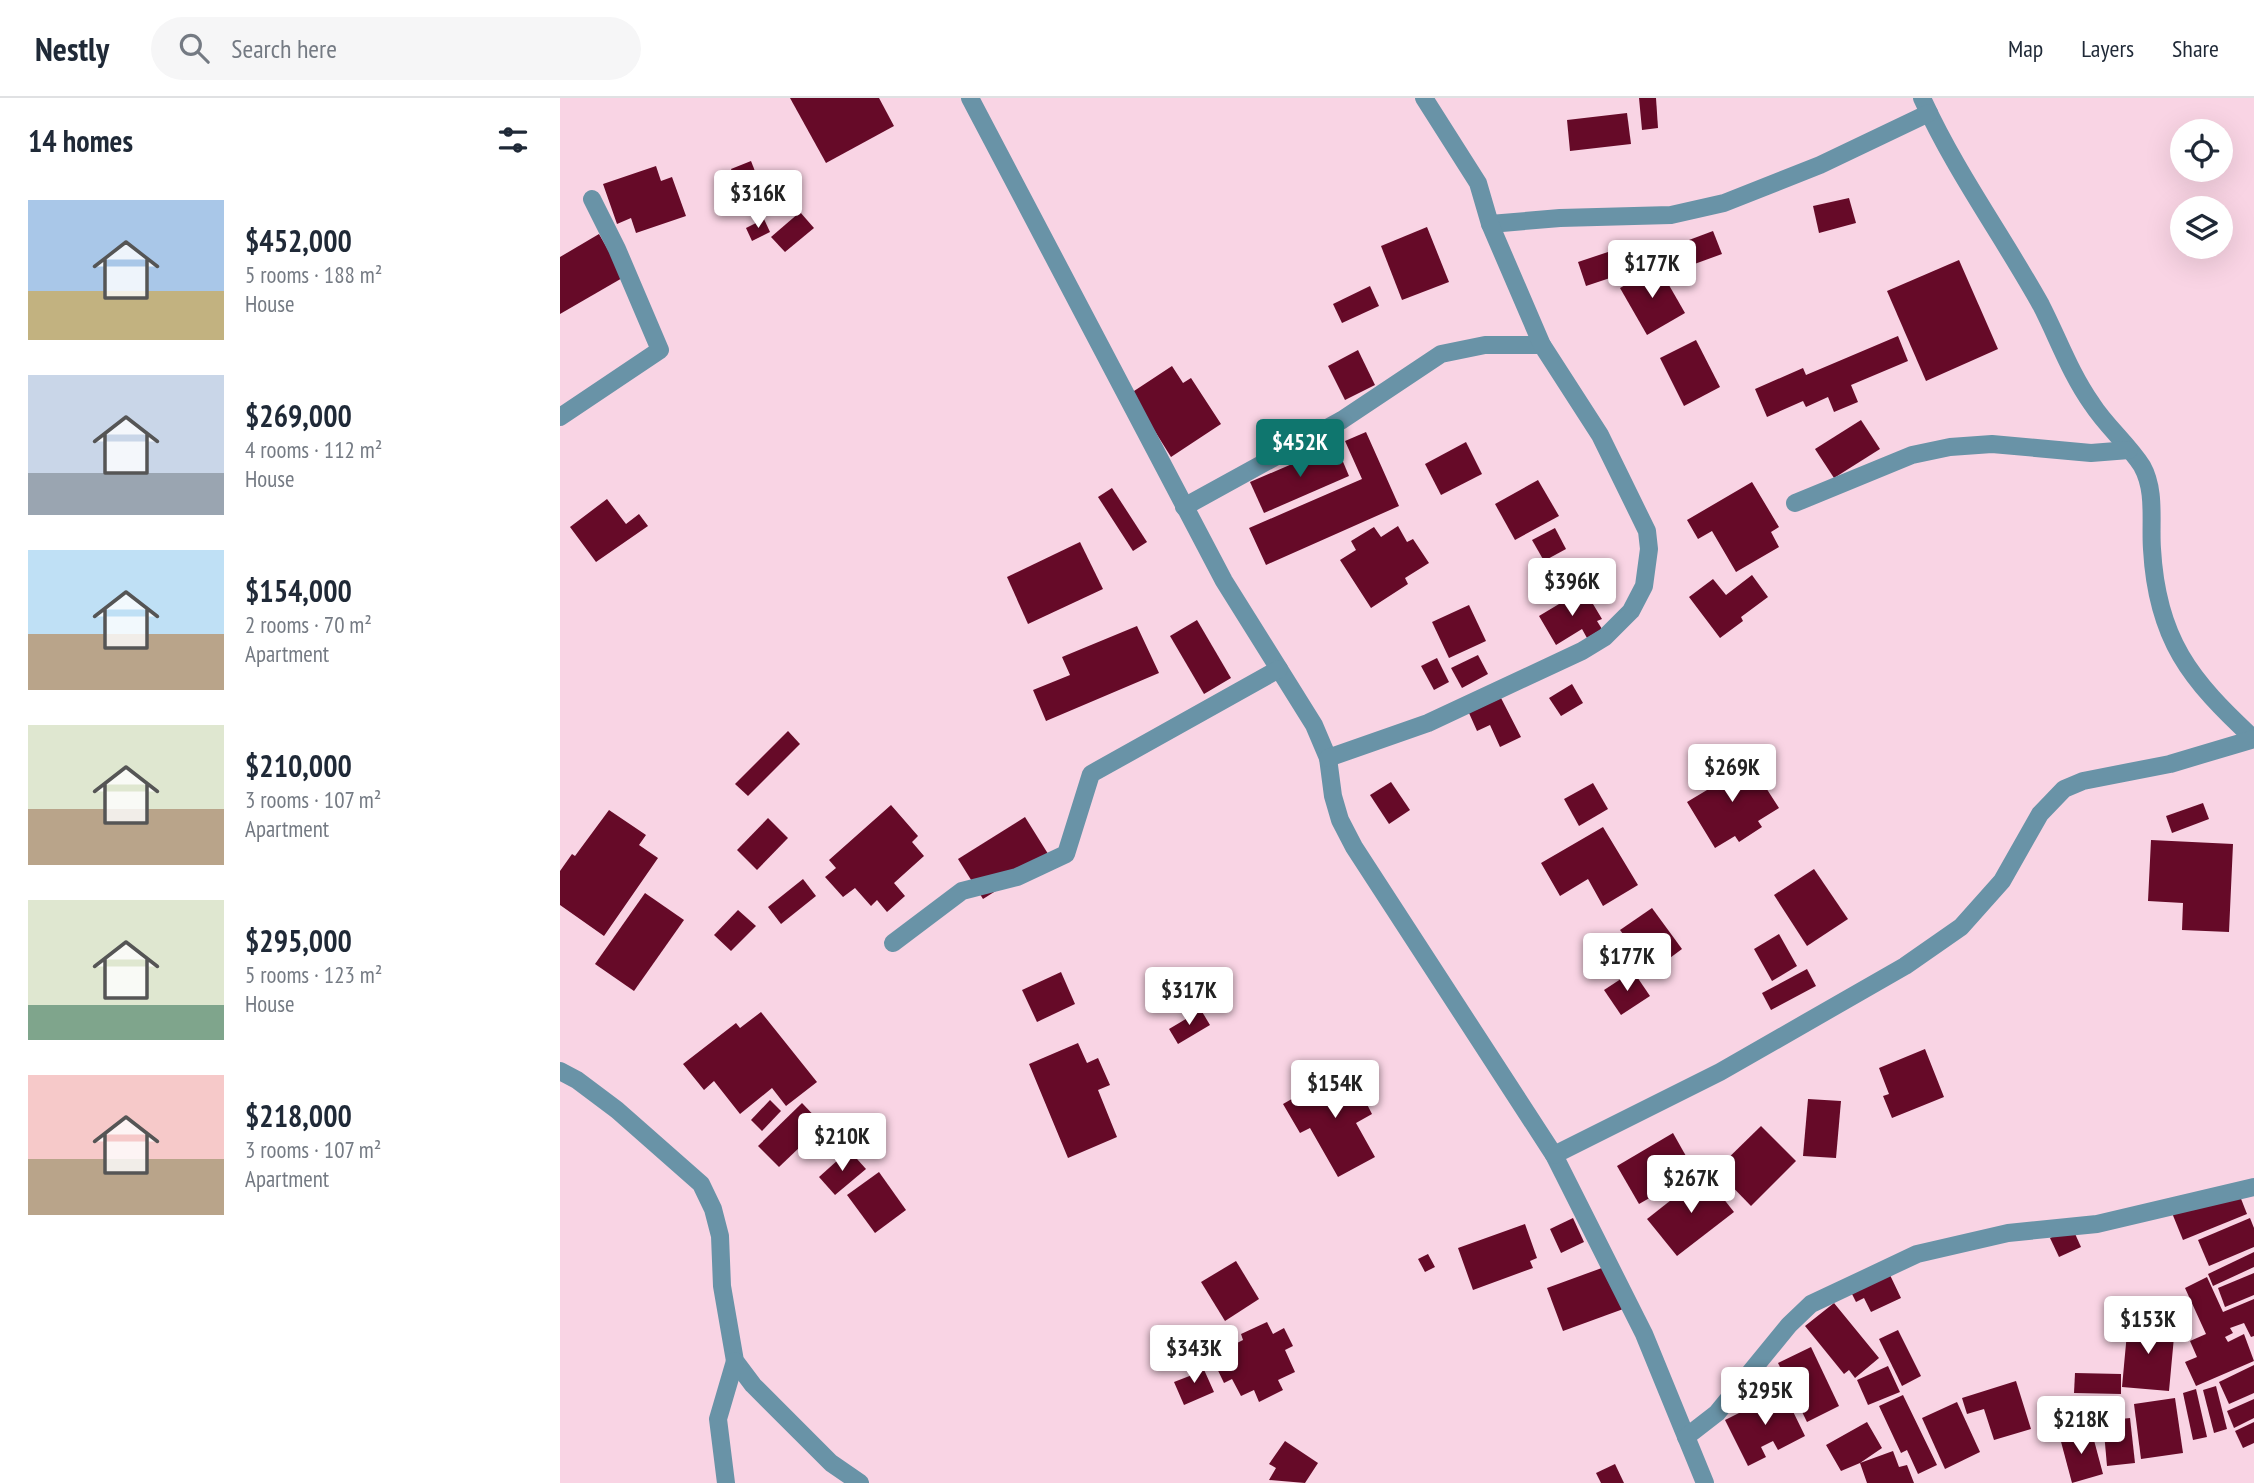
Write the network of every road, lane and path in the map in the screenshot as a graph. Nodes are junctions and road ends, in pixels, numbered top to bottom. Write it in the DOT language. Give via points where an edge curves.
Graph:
graph roads {
  1 [pos="970,98"];
  2 [pos="1424,98"];
  3 [pos="1925,106"];
  4 [pos="592,199"];
  5 [pos="1490,224"];
  6 [pos="1542,345"];
  7 [pos="560,417"];
  8 [pos="2129,450"];
  9 [pos="1795,503"];
  10 [pos="1184,507"];
  11 [pos="1279,669"];
  12 [pos="2254,739"];
  13 [pos="1328,758"];
  14 [pos="893,943"];
  15 [pos="560,1071"];
  16 [pos="1554,1155"];
  17 [pos="2254,1187"];
  18 [pos="735,1361"];
  19 [pos="1686,1437"];
  20 [pos="726,1483"];
  21 [pos="860,1483"];
  22 [pos="1704,1483"];
  1 -- 10 [label="street"];
  2 -- 5 [label="street" via="1478,183"];
  3 -- 5 [label="street" via="1820,165 1724,203 1671,215"];
  3 -- 8 [label="street" via="1974,198 2041,305 2075,378"];
  4 -- 7 [label="street" via="660,351"];
  5 -- 6 [label="street"];
  6 -- 10 [label="street" via="1485,345 1441,354 1342,420"];
  6 -- 13 [label="street" via="1600,435 1647,531 1644,586 1631,611 1582,652 1428,723"];
  8 -- 9 [label="street" via="2091,453 1992,444 1950,447 1912,455"];
  8 -- 12 [label="street" via="2141,466 2151,495 2155,587 2166,629 2183,662"];
  10 -- 11 [label="street"];
  11 -- 13 [label="street" via="1309,716"];
  11 -- 14 [label="street" via="1091,774 1066,854 1017,877 962,891"];
  12 -- 16 [label="street" via="2064,789 2040,814 2002,881 1961,927 1905,967 1720,1072"];
  13 -- 16 [label="street" via="1333,796 1354,848"];
  15 -- 18 [label="street" via="617,1110 701,1184 720,1236 722,1286"];
  16 -- 19 [label="street" via="1644,1334"];
  17 -- 19 [label="street" via="2097,1224 2008,1233 1917,1254 1811,1304 1717,1413"];
  18 -- 20 [label="street" via="718,1419"];
  18 -- 21 [label="street" via="831,1463"];
  19 -- 22 [label="street"];
}
